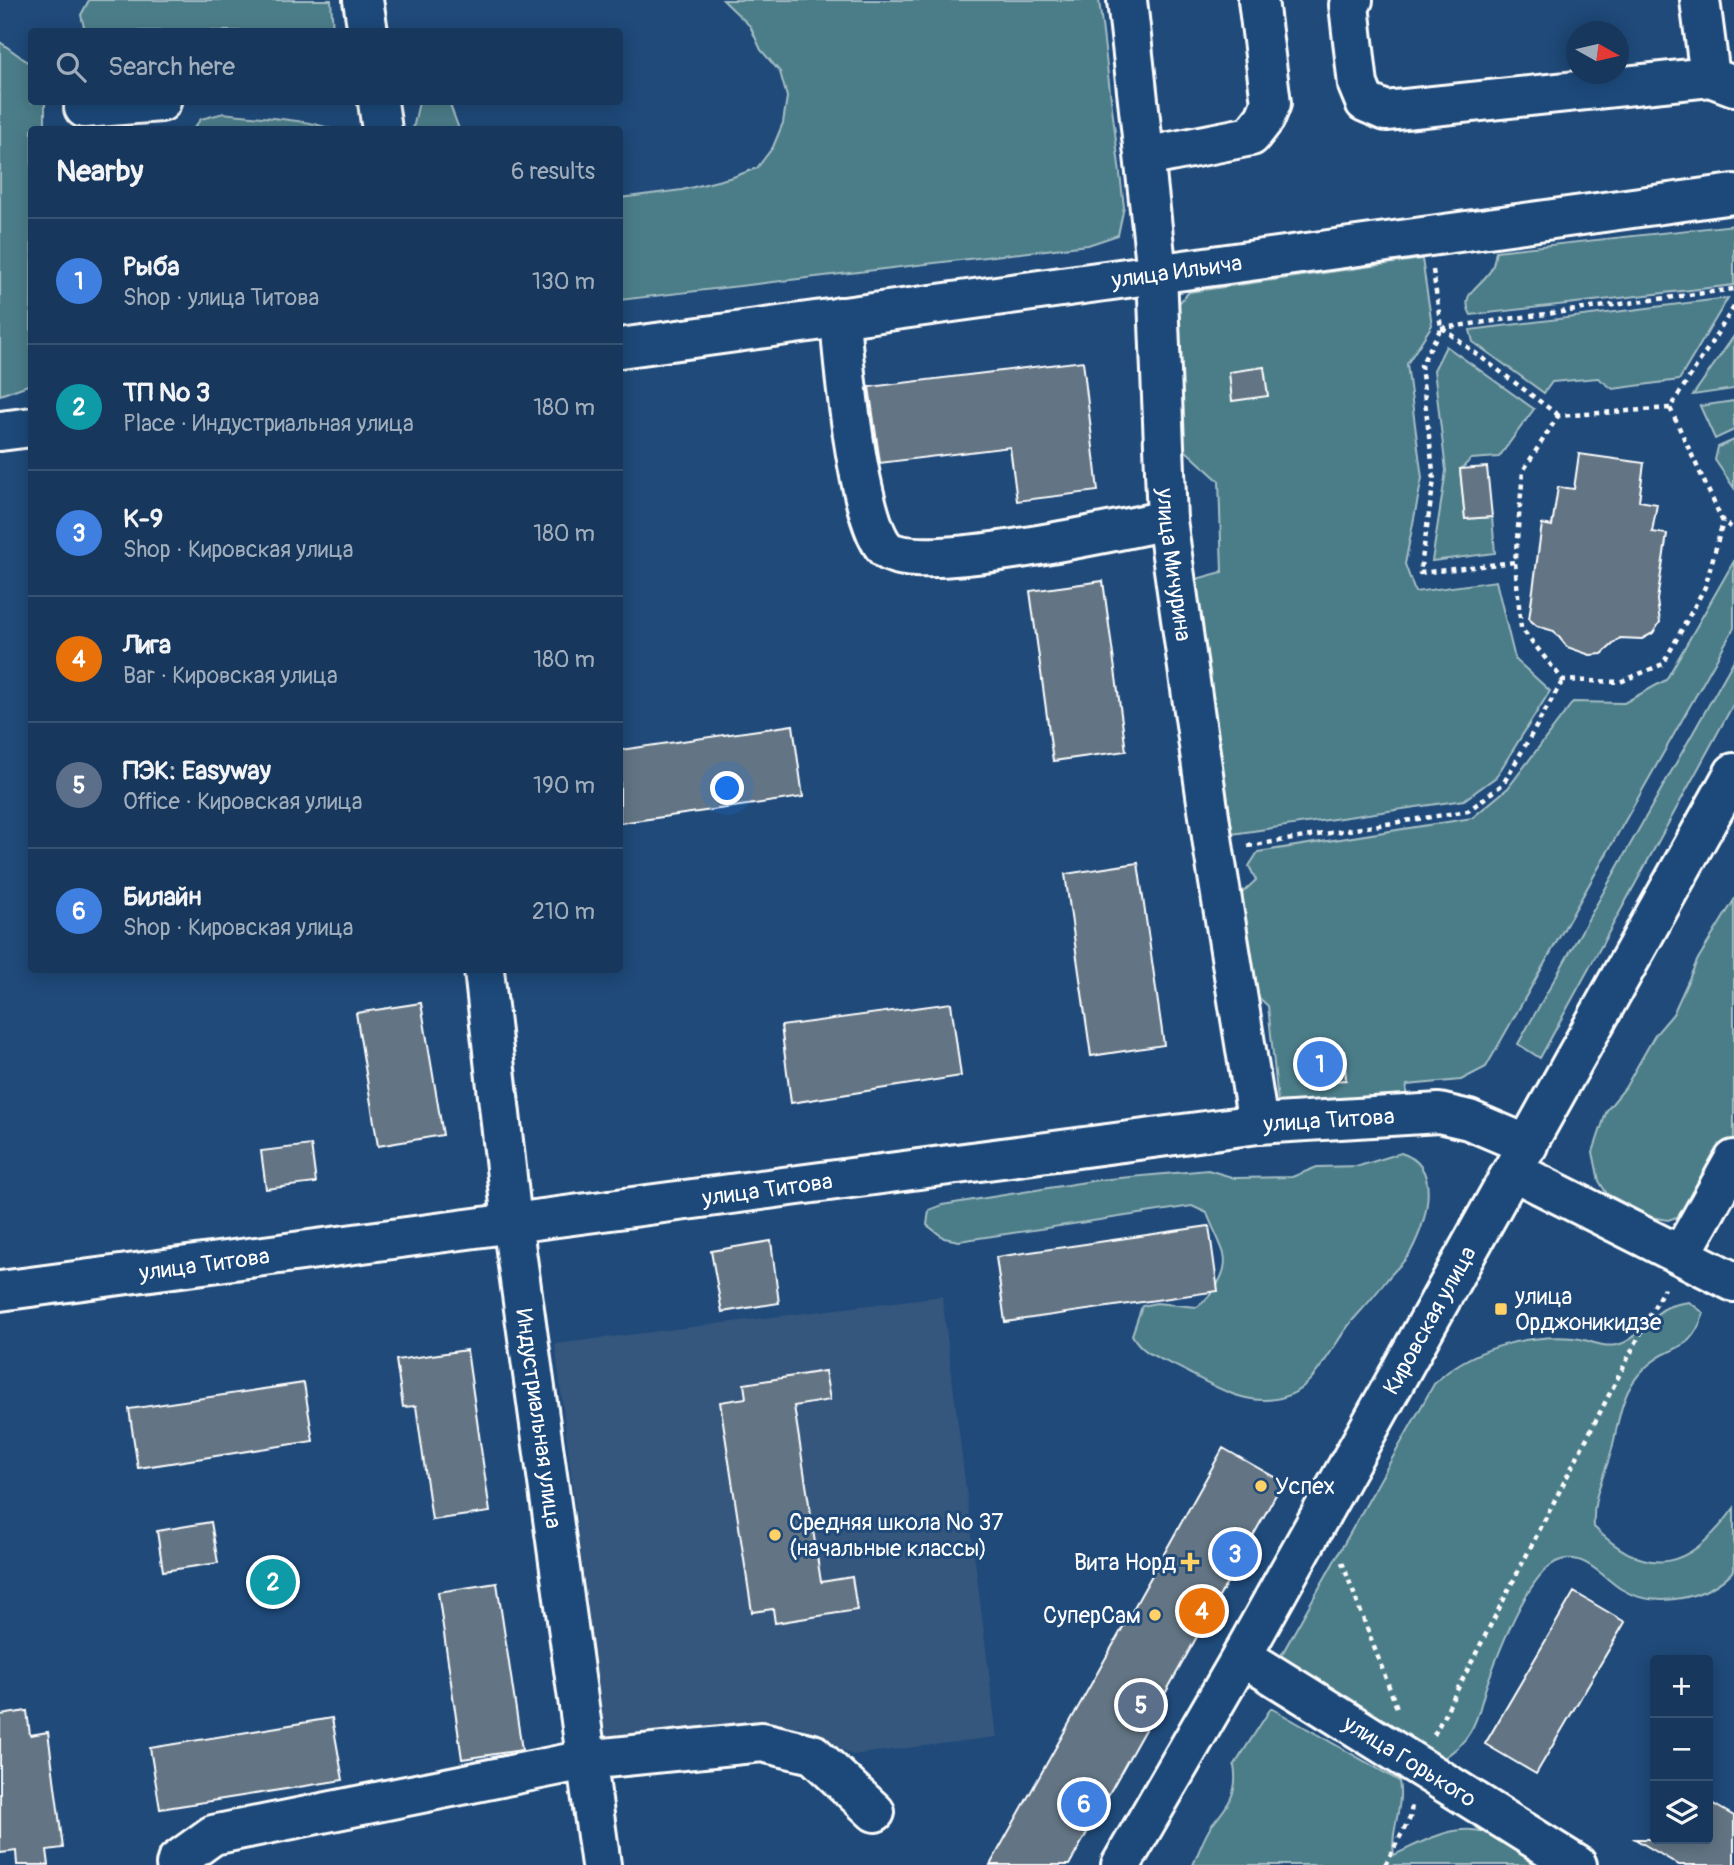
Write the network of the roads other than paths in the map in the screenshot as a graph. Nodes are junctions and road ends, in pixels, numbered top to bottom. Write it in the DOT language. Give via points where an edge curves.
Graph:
graph roads {
  1 [pos="363,0"];
  2 [pos="1128,0"];
  3 [pos="1258,0"];
  4 [pos="1353,0"];
  5 [pos="1700,0"];
  6 [pos="367,28"];
  7 [pos="1722,81"];
  8 [pos="122,105"];
  9 [pos="378,105"];
  10 [pos="84,108"];
  11 [pos="381,126"];
  12 [pos="1145,157"];
  13 [pos="1734,194"];
  14 [pos="1157,273"];
  15 [pos="840,317"];
  16 [pos="623,348"];
  17 [pos="28,428"];
  18 [pos="0,431"];
  19 [pos="1167,520"];
  20 [pos="1734,773"];
  21 [pos="484,973"];
  22 [pos="1258,1124"];
  23 [pos="1520,1158"];
  24 [pos="1734,1160"];
  25 [pos="512,1222"];
  26 [pos="1682,1253"];
  27 [pos="1734,1282"];
  28 [pos="0,1291"];
  29 [pos="1242,1656"];
  30 [pos="585,1760"];
  31 [pos="875,1812"];
  32 [pos="176,1865"];
  33 [pos="601,1865"];
  34 [pos="1121,1865"];
  35 [pos="1577,1865"];
  1 -- 6 [label="street"];
  2 -- 12 [label="street, улица Мичурина"];
  3 -- 12 [label="street" via="1271,103 1265,118 1251,136"];
  4 -- 7 [label="street" via="1349,5 1358,85 1365,102 1387,111"];
  5 -- 7 [label="street"];
  8 -- 10 [label="street"];
  9 -- 11 [label="street"];
  12 -- 14 [label="street, улица Мичурина"];
  13 -- 14 [label="street, улица Ильича"];
  14 -- 15 [label="street, улица Ильича"];
  14 -- 19 [label="street, улица Мичурина"];
  15 -- 16 [label="street, улица Ильича"];
  15 -- 19 [label="street" via="844,379 870,526 887,551 912,560 1010,550"];
  17 -- 18 [label="street"];
  19 -- 22 [label="street, улица Мичурина"];
  20 -- 23 [label="street, Кировская улица"];
  21 -- 25 [label="street, Индустриальная улица"];
  22 -- 23 [label="street, улица Титова" via="1439,1113 1469,1120"];
  22 -- 25 [label="street, улица Титова"];
  23 -- 26 [label="street"];
  23 -- 29 [label="street, Кировская улица"];
  24 -- 26 [label="street"];
  25 -- 28 [label="street, улица Титова"];
  25 -- 30 [label="street, Индустриальная улица"];
  26 -- 27 [label="street"];
  29 -- 34 [label="street, Кировская улица"];
  29 -- 35 [label="street, улица Горького"];
  30 -- 31 [label="street" via="762,1742 813,1754"];
  30 -- 32 [label="street" via="213,1835"];
  30 -- 33 [label="street, Индустриальная улица"];
}
